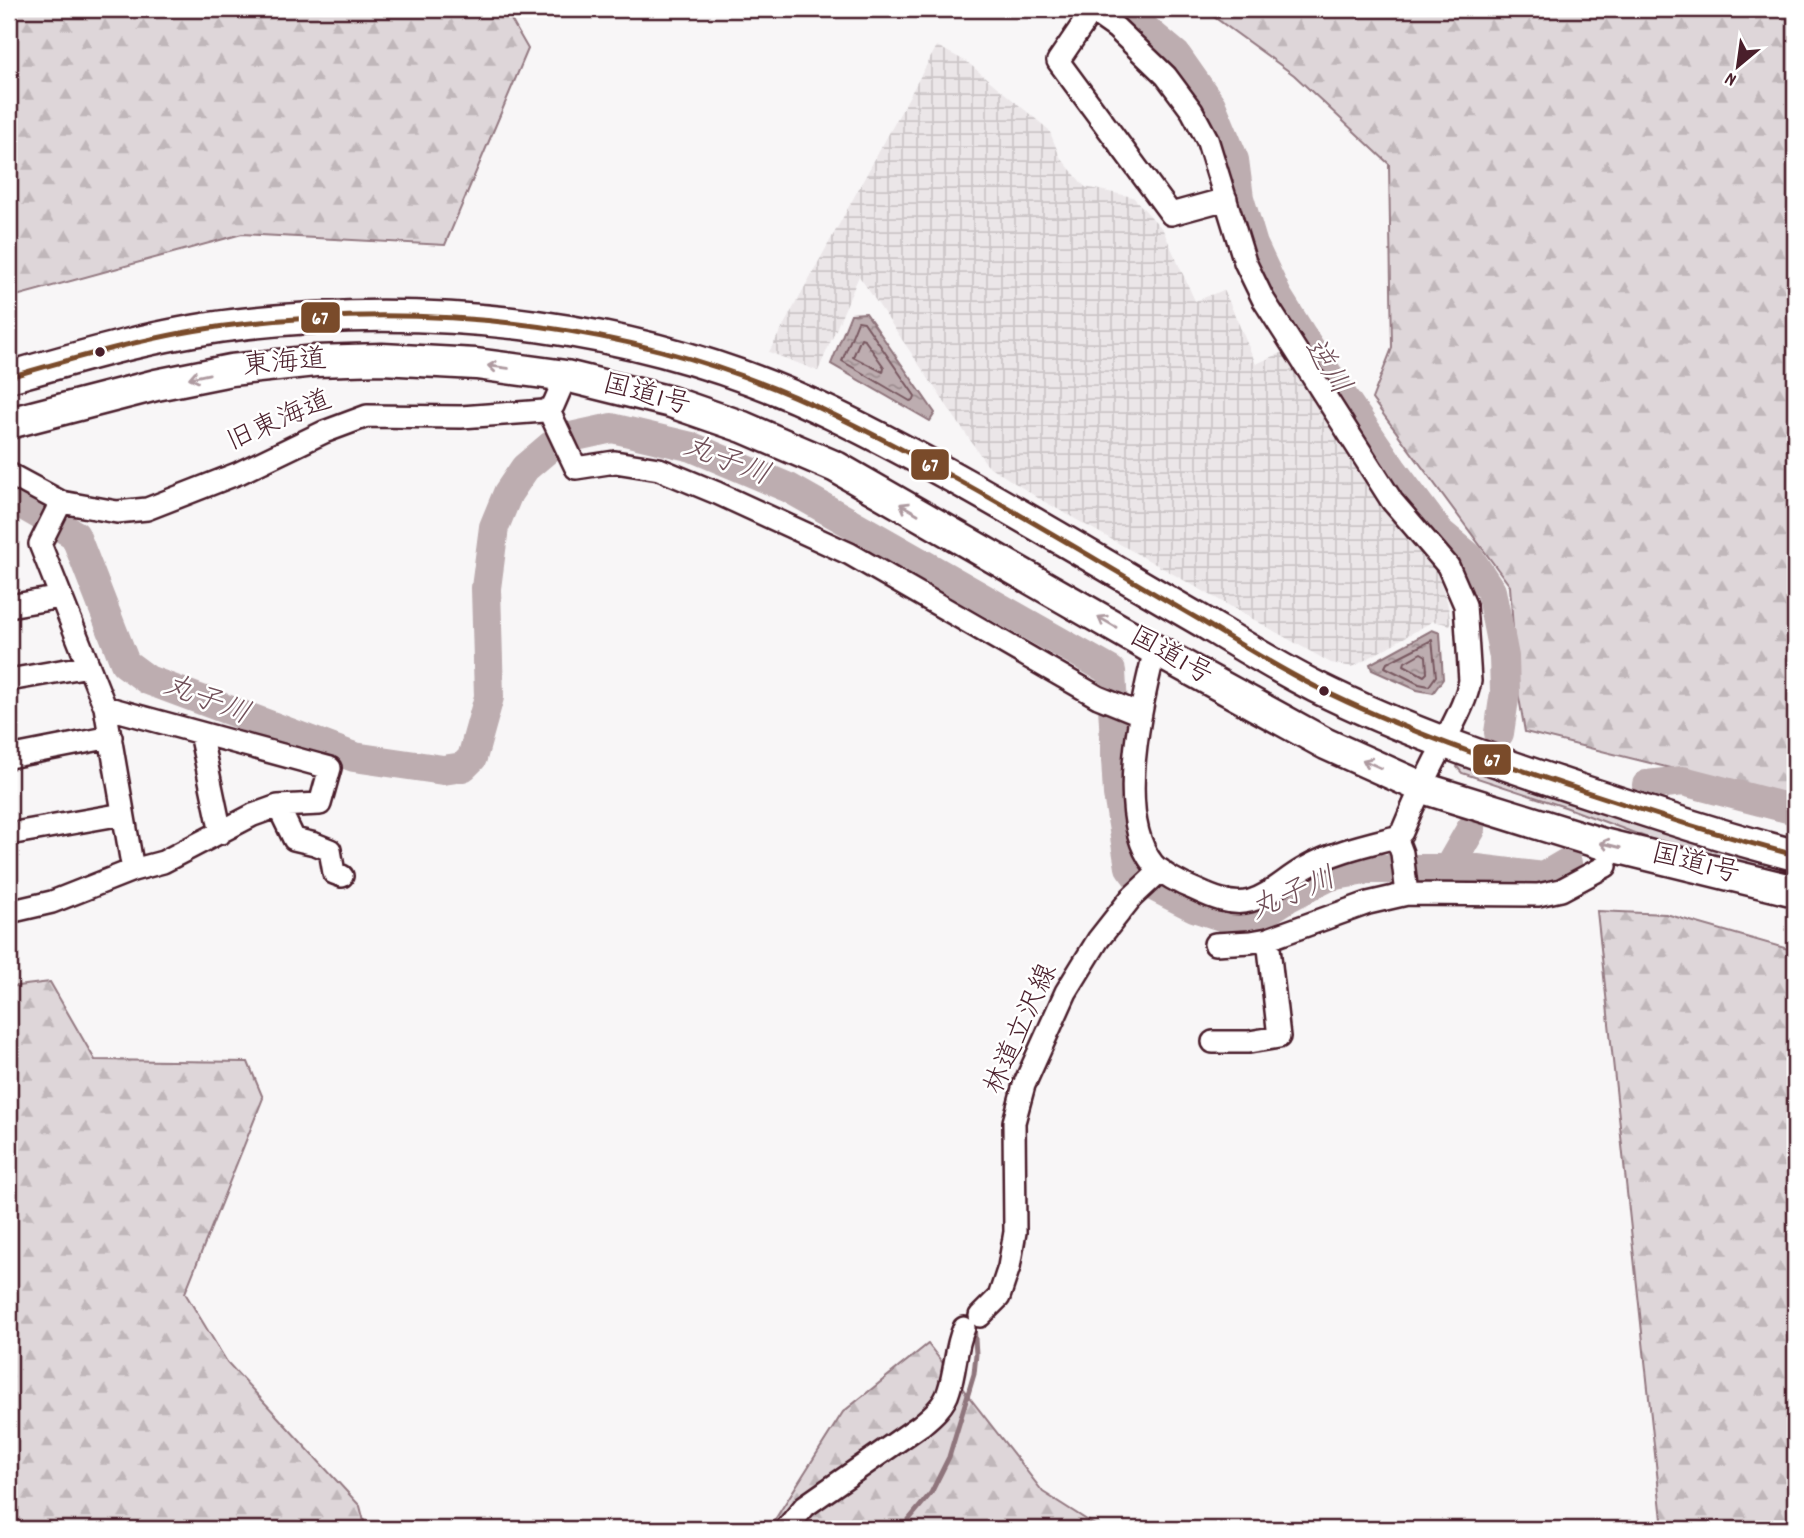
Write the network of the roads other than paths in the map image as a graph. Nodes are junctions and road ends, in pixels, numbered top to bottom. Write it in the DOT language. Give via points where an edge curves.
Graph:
graph roads {
  1 [pos="1091,10"];
  2 [pos="1226,199"];
  3 [pos="566,376"];
  4 [pos="9,377"];
  5 [pos="548,409"];
  6 [pos="9,424"];
  7 [pos="9,474"];
  8 [pos="61,502"];
  9 [pos="61,597"];
  10 [pos="9,606"];
  11 [pos="1155,650"];
  12 [pos="89,666"];
  13 [pos="9,680"];
  14 [pos="106,707"];
  15 [pos="1137,713"];
  16 [pos="200,733"];
  17 [pos="111,737"];
  18 [pos="1443,743"];
  19 [pos="9,757"];
  20 [pos="1422,786"];
  21 [pos="278,806"];
  22 [pos="123,814"];
  23 [pos="221,833"];
  24 [pos="9,834"];
  25 [pos="1399,845"];
  26 [pos="1795,855"];
  27 [pos="1606,866"];
  28 [pos="133,870"];
  29 [pos="1158,873"];
  30 [pos="342,876"];
  31 [pos="1406,889"];
  32 [pos="1795,891"];
  33 [pos="9,912"];
  34 [pos="1268,939"];
  35 [pos="1215,944"];
  36 [pos="1213,1042"];
  37 [pos="786,1529"];
  1 -- 2 [label="street" via="1116,27 1166,76 1192,111 1207,139"];
  1 -- 2 [label="street" via="1058,61 1171,214"];
  2 -- 18 [label="street" via="1245,262 1263,299 1392,501 1448,566 1465,605 1470,681"];
  3 -- 5 [label="street"];
  3 -- 6 [label="highway, 東海道, one-way" via="475,364 315,361 193,377"];
  11 -- 3 [label="highway, 国道1号, one-way" via="836,467 671,402"];
  4 -- 18 [label="highway, 国道1号" via="98,350 230,325 334,316 478,317 613,339 694,360 829,412 941,471 1315,687"];
  5 -- 8 [label="street, 旧東海道" via="461,417 367,416 147,509 117,512"];
  5 -- 15 [label="street" via="576,468 615,462 659,470 717,493 850,554 1102,698"];
  7 -- 8 [label="street, 旧東海道"];
  8 -- 9 [label="street" via="40,544"];
  9 -- 10 [label="street"];
  9 -- 12 [label="street"];
  11 -- 15 [label="street"];
  20 -- 11 [label="highway, 国道1号, one-way" via="1326,744"];
  12 -- 13 [label="street"];
  12 -- 14 [label="street"];
  14 -- 16 [label="street"];
  14 -- 17 [label="street"];
  15 -- 29 [label="street" via="1134,807 1144,849"];
  16 -- 21 [label="street" via="330,768 320,804"];
  16 -- 23 [label="street"];
  17 -- 19 [label="street"];
  17 -- 22 [label="street"];
  18 -- 20 [label="street"];
  18 -- 26 [label="highway, 国道1号"];
  20 -- 25 [label="street"];
  32 -- 20 [label="highway, 国道1号, one-way" via="1603,844"];
  21 -- 23 [label="street"];
  21 -- 30 [label="street" via="294,839 330,850 334,873"];
  22 -- 24 [label="street"];
  22 -- 28 [label="street"];
  23 -- 28 [label="street" via="163,862"];
  25 -- 29 [label="street" via="1332,854 1248,901 1218,900"];
  25 -- 31 [label="street"];
  27 -- 31 [label="street" via="1561,890 1538,895"];
  28 -- 33 [label="street" via="52,902"];
  29 -- 37 [label="street, 林道立沢線" via="1098,940 1066,992 1024,1085 1014,1122 1015,1232 1009,1267 999,1297 958,1341 949,1392 937,1412 805,1506"];
  31 -- 34 [label="street"];
  34 -- 35 [label="street"];
  34 -- 36 [label="street" via="1279,1037"];
}
